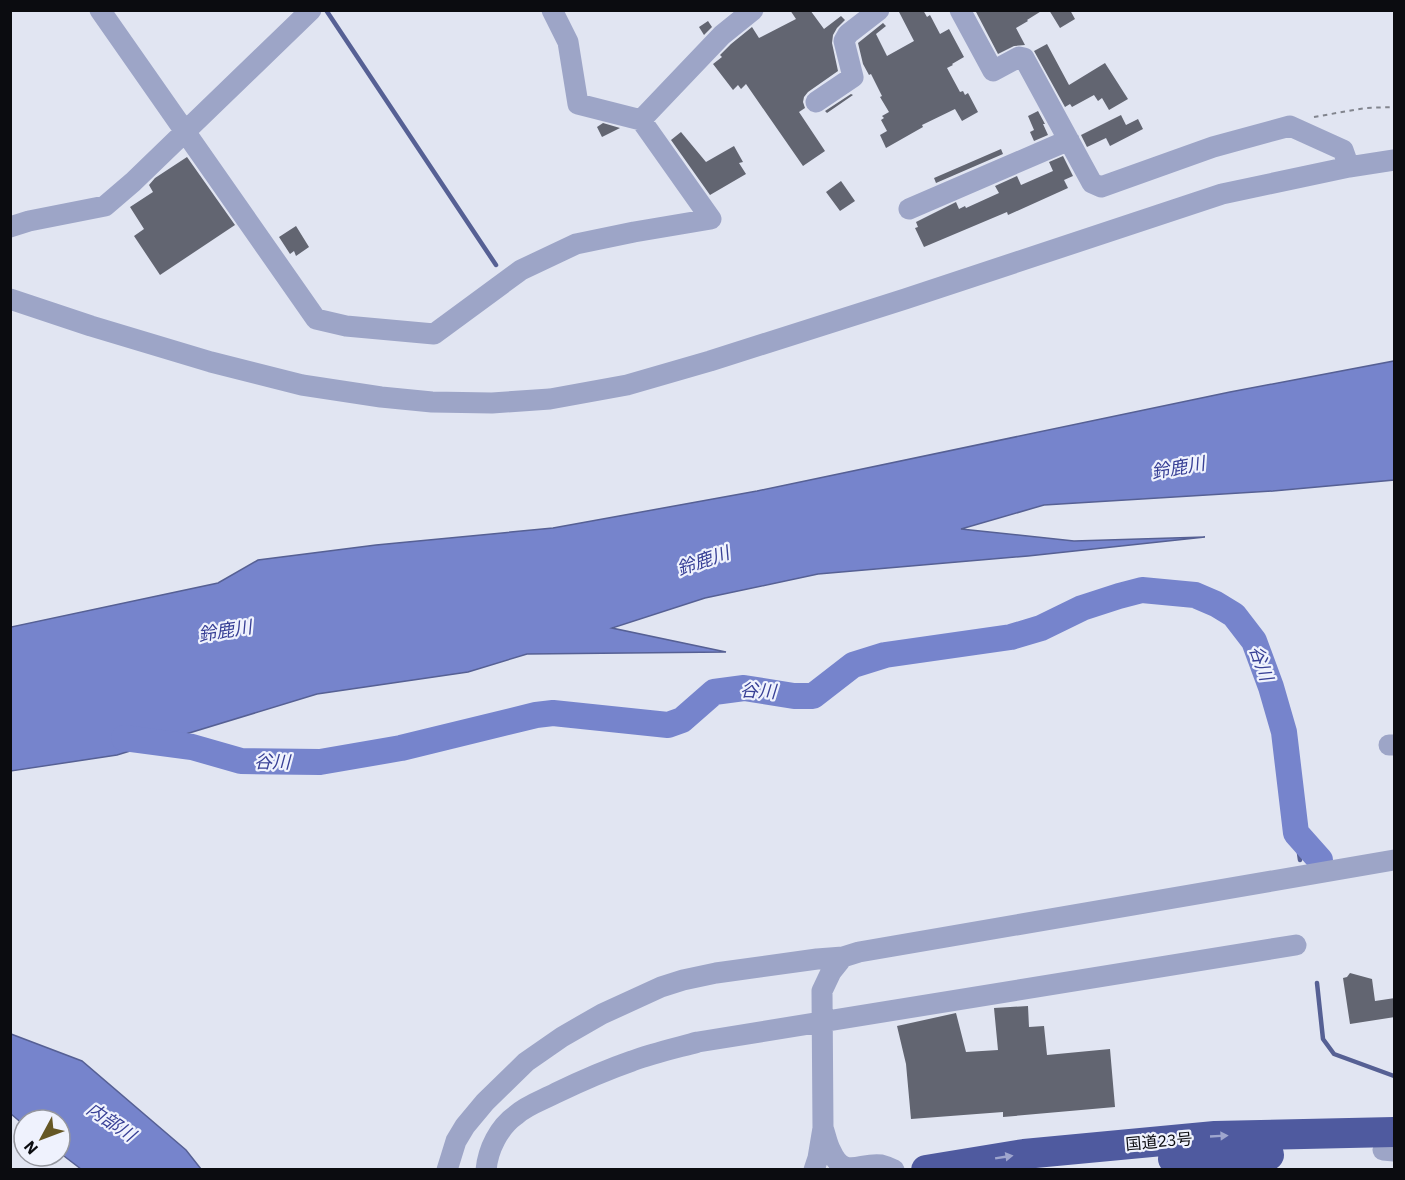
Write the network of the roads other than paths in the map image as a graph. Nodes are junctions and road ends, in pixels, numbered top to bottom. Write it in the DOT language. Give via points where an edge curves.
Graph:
graph roads {
  1 [pos="100,10"];
  2 [pos="311,10"];
  3 [pos="552,10"];
  4 [pos="753,10"];
  5 [pos="879,10"];
  6 [pos="960,10"];
  7 [pos="816,102"];
  8 [pos="640,120"];
  9 [pos="185,131"];
  10 [pos="1069,140"];
  11 [pos="1395,160"];
  12 [pos="1349,167"];
  13 [pos="909,209"];
  14 [pos="10,227"];
  15 [pos="10,299"];
  16 [pos="1395,860"];
  17 [pos="1296,945"];
  18 [pos="843,957"];
  19 [pos="821,1022"];
  20 [pos="823,1128"];
  21 [pos="1392,1146"];
  22 [pos="447,1170"];
  23 [pos="486,1170"];
  24 [pos="814,1170"];
  25 [pos="894,1170"];
  26 [pos="926,1170"];
  27 [pos="1049,1170"];
  1 -- 9 [label="street"];
  2 -- 9 [label="street"];
  3 -- 8 [label="street" via="568,42 578,104"];
  4 -- 8 [label="street" via="722,35"];
  5 -- 7 [label="street" via="844,41 853,77"];
  6 -- 10 [label="street" via="993,71 1024,58"];
  8 -- 9 [label="street" via="711,219 576,244 521,270 434,334 346,326 316,319"];
  9 -- 14 [label="street" via="105,206"];
  10 -- 12 [label="street" via="1092,183 1101,187 1213,147 1290,126 1343,150"];
  10 -- 13 [label="street"];
  11 -- 12 [label="street"];
  12 -- 15 [label="street" via="1222,194 710,361 627,385 550,399 432,402 302,385 212,362"];
  16 -- 18 [label="street"];
  17 -- 19 [label="street"];
  18 -- 19 [label="street" via="822,991"];
  18 -- 22 [label="street" via="694,978 661,987 602,1014 526,1062 490,1096 456,1141"];
  19 -- 20 [label="street"];
  19 -- 23 [label="street" via="698,1042 633,1060 579,1082 516,1114 500,1131"];
  20 -- 24 [label="street"];
  20 -- 25 [label="street" via="831,1152 846,1168 880,1165"];
  26 -- 21 [label="highway, 国道23号, one-way" via="1024,1154 1215,1136"];
  21 -- 27 [label="highway, 国道23号" via="1146,1160"];
}
